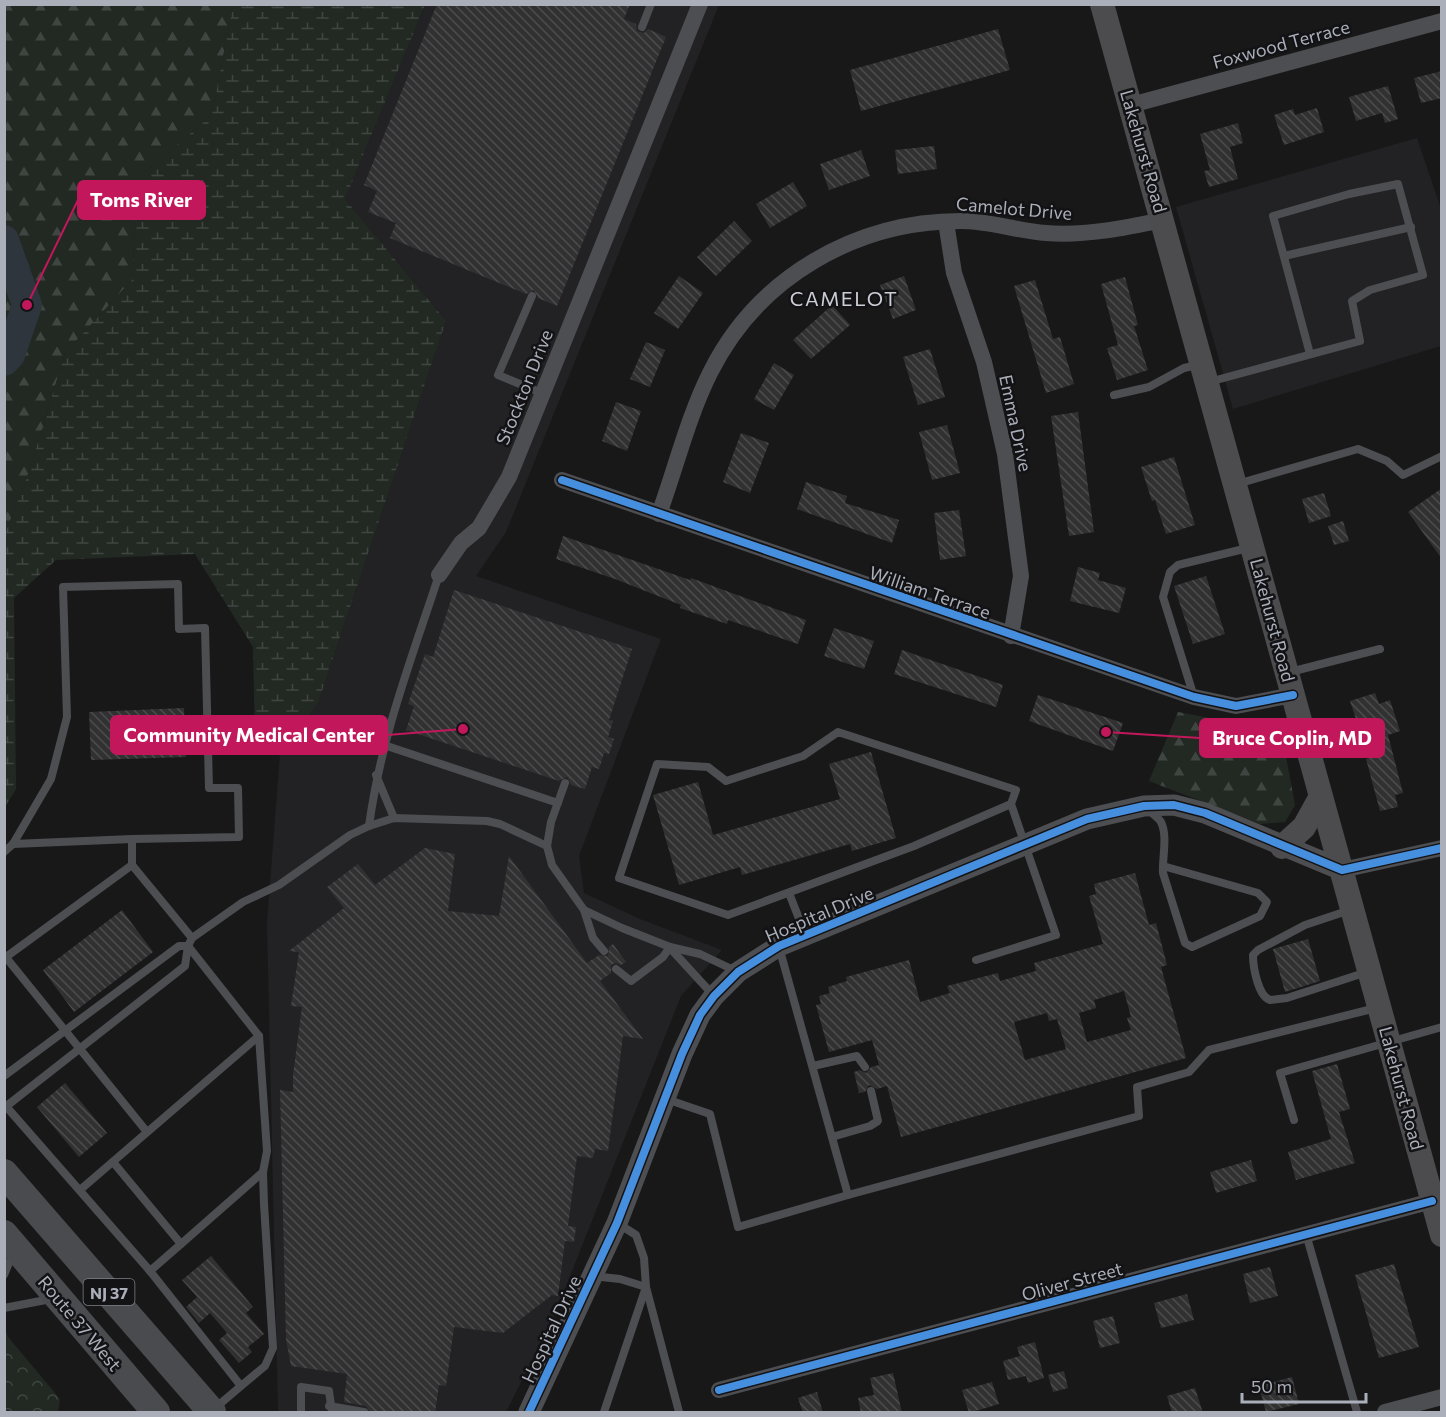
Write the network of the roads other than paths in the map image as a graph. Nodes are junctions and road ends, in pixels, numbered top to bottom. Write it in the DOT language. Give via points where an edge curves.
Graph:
graph roads {
  1 [pos="651,4"];
  2 [pos="700,4"];
  3 [pos="1102,4"];
  4 [pos="1442,21"];
  5 [pos="642,27"];
  6 [pos="1131,105"];
  7 [pos="1163,220"];
  8 [pos="946,222"];
  9 [pos="1411,227"];
  10 [pos="1284,256"];
  11 [pos="531,296"];
  12 [pos="1310,354"];
  13 [pos="1205,373"];
  14 [pos="542,393"];
  15 [pos="1114,394"];
  16 [pos="1442,456"];
  17 [pos="562,480"];
  18 [pos="1237,484"];
  19 [pos="659,514"];
  20 [pos="1253,546"];
  21 [pos="439,575"];
  22 [pos="1011,636"];
  23 [pos="1380,649"];
  24 [pos="1290,684"];
  25 [pos="1194,698"];
  26 [pos="340,720"];
  27 [pos="386,735"];
  28 [pos="384,745"];
  29 [pos="376,775"];
  30 [pos="565,783"];
  31 [pos="1320,798"];
  32 [pos="558,803"];
  33 [pos="1011,804"];
  34 [pos="1144,806"];
  35 [pos="394,819"];
  36 [pos="369,826"];
  37 [pos="132,839"];
  38 [pos="1027,843"];
  39 [pos="13,844"];
  40 [pos="547,846"];
  41 [pos="1282,847"];
  42 [pos="1442,848"];
  43 [pos="4,852"];
  44 [pos="132,865"];
  45 [pos="1162,866"];
  46 [pos="1342,870"];
  47 [pos="789,893"];
  48 [pos="1353,909"];
  49 [pos="584,910"];
  50 [pos="805,936"];
  51 [pos="190,942"];
  52 [pos="778,946"];
  53 [pos="670,947"];
  54 [pos="604,951"];
  55 [pos="5,956"];
  56 [pos="976,960"];
  57 [pos="616,969"];
  58 [pos="1370,971"];
  59 [pos="738,972"];
  60 [pos="714,996"];
  61 [pos="1380,1007"];
  62 [pos="1442,1028"];
  63 [pos="64,1031"];
  64 [pos="259,1036"];
  65 [pos="1389,1042"];
  66 [pos="79,1049"];
  67 [pos="813,1066"];
  68 [pos="865,1067"];
  69 [pos="4,1076"];
  70 [pos="872,1091"];
  71 [pos="665,1098"];
  72 [pos="5,1106"];
  73 [pos="1293,1120"];
  74 [pos="147,1132"];
  75 [pos="832,1137"];
  76 [pos="112,1162"];
  77 [pos="263,1172"];
  78 [pos="4,1173"];
  79 [pos="80,1190"];
  80 [pos="848,1196"];
  81 [pos="1438,1216"];
  82 [pos="617,1222"];
  83 [pos="1305,1234"];
  84 [pos="10,1240"];
  85 [pos="181,1244"];
  86 [pos="150,1271"];
  87 [pos="4,1275"];
  88 [pos="592,1276"];
  89 [pos="646,1287"];
  90 [pos="60,1298"];
  91 [pos="4,1308"];
  92 [pos="130,1383"];
  93 [pos="241,1386"];
  94 [pos="719,1390"];
  95 [pos="1442,1397"];
  96 [pos="330,1409"];
  97 [pos="211,1412"];
  98 [pos="151,1413"];
  99 [pos="156,1413"];
  100 [pos="301,1413"];
  101 [pos="364,1413"];
  102 [pos="529,1413"];
  103 [pos="604,1413"];
  104 [pos="679,1413"];
  105 [pos="1357,1413"];
  106 [pos="1384,1413"];
  1 -- 5 [label="lane"];
  2 -- 14 [label="street, Stockton Drive"];
  3 -- 6 [label="main road, Lakehurst Road"];
  4 -- 6 [label="street, Foxwood Terrace"];
  6 -- 7 [label="main road, Lakehurst Road"];
  7 -- 8 [label="street, Camelot Drive" via="1059,234"];
  7 -- 13 [label="main road, Lakehurst Road"];
  8 -- 19 [label="street, Camelot Drive" via="883,230 846,244 797,270 772,291 738,328 710,373"];
  8 -- 22 [label="street, Emma Drive" via="954,273 984,362 1005,454 1022,576"];
  9 -- 10 [label="lane"];
  9 -- 10 [label="lane" via="1398,184 1349,194 1274,216"];
  9 -- 12 [label="lane" via="1423,275 1370,290 1352,301 1360,341"];
  10 -- 12 [label="lane"];
  11 -- 14 [label="lane" via="498,375"];
  12 -- 13 [label="lane"];
  13 -- 15 [label="lane" via="1184,368 1149,387"];
  13 -- 18 [label="main road, Lakehurst Road"];
  14 -- 21 [label="street, Stockton Drive" via="496,501 479,528 461,543"];
  16 -- 18 [label="lane" via="1403,475 1387,461 1358,449"];
  17 -- 19 [label="street, William Terrace"];
  18 -- 20 [label="main road, Lakehurst Road"];
  19 -- 22 [label="street, William Terrace"];
  20 -- 24 [label="main road, Lakehurst Road"];
  20 -- 25 [label="lane" via="1178,565 1170,572 1163,597"];
  21 -- 27 [label="lane, Stockton Drive"];
  22 -- 25 [label="street, William Terrace"];
  23 -- 24 [label="lane"];
  24 -- 25 [label="street, William Terrace" via="1236,705"];
  24 -- 31 [label="main road, Lakehurst Road"];
  26 -- 27 [label="lane"];
  27 -- 28 [label="lane, Stockton Drive"];
  28 -- 29 [label="lane, Stockton Drive"];
  28 -- 32 [label="lane"];
  29 -- 35 [label="lane"];
  29 -- 36 [label="lane, Stockton Drive"];
  30 -- 32 [label="lane"];
  31 -- 41 [label="main road" via="1304,828"];
  31 -- 46 [label="main road, Lakehurst Road"];
  32 -- 40 [label="lane"];
  33 -- 38 [label="lane"];
  33 -- 47 [label="lane"];
  33 -- 47 [label="lane" via="1016,790 838,732 803,756 726,781 708,767 657,764 619,878 728,915"];
  34 -- 38 [label="street, Hospital Drive" via="1087,819"];
  34 -- 41 [label="street, Hospital Drive" via="1174,805 1205,813"];
  34 -- 45 [label="lane" via="1161,822"];
  35 -- 36 [label="lane"];
  35 -- 40 [label="lane" via="487,821"];
  36 -- 51 [label="lane" via="279,885 243,902"];
  37 -- 39 [label="lane"];
  37 -- 39 [label="lane" via="239,837 238,788 209,788 205,628 179,629 178,584 63,587 67,717 51,779"];
  37 -- 44 [label="lane"];
  38 -- 50 [label="street, Hospital Drive"];
  38 -- 56 [label="lane" via="1056,935"];
  39 -- 43 [label="lane"];
  40 -- 49 [label="lane" via="552,865"];
  41 -- 46 [label="street, Hospital Drive"];
  42 -- 46 [label="street"];
  44 -- 51 [label="lane"];
  44 -- 55 [label="lane"];
  45 -- 45 [label="lane" via="1185,944 1192,947 1260,916 1266,909 1267,902 1258,892"];
  46 -- 48 [label="main road, Lakehurst Road"];
  47 -- 50 [label="lane"];
  48 -- 58 [label="main road, Lakehurst Road"];
  48 -- 58 [label="lane" via="1305,925 1258,950 1253,962 1262,994 1270,1000"];
  49 -- 53 [label="lane"];
  49 -- 54 [label="lane" via="593,938"];
  50 -- 52 [label="street, Hospital Drive"];
  51 -- 63 [label="lane" via="179,946"];
  51 -- 64 [label="lane"];
  51 -- 66 [label="lane" via="185,966"];
  52 -- 59 [label="street, Hospital Drive"];
  52 -- 67 [label="lane"];
  53 -- 57 [label="lane" via="631,981"];
  53 -- 59 [label="lane" via="700,954"];
  53 -- 60 [label="lane"];
  55 -- 63 [label="lane"];
  58 -- 61 [label="main road, Lakehurst Road"];
  59 -- 60 [label="street, Hospital Drive"];
  60 -- 71 [label="street, Hospital Drive" via="690,1035"];
  61 -- 65 [label="main road, Lakehurst Road"];
  61 -- 80 [label="lane" via="1209,1050 1189,1072 1137,1087 1139,1116"];
  62 -- 65 [label="lane"];
  63 -- 66 [label="lane"];
  63 -- 69 [label="lane"];
  64 -- 74 [label="lane"];
  64 -- 77 [label="lane" via="267,1151"];
  65 -- 73 [label="lane" via="1280,1073"];
  65 -- 81 [label="main road, Lakehurst Road"];
  66 -- 72 [label="lane"];
  66 -- 74 [label="lane"];
  67 -- 68 [label="lane" via="857,1056"];
  67 -- 75 [label="lane"];
  70 -- 75 [label="lane" via="878,1121"];
  71 -- 80 [label="lane" via="710,1114 738,1227"];
  71 -- 82 [label="street, Hospital Drive"];
  72 -- 79 [label="lane"];
  74 -- 76 [label="lane"];
  75 -- 80 [label="lane"];
  76 -- 79 [label="lane"];
  76 -- 85 [label="lane"];
  77 -- 85 [label="lane"];
  77 -- 93 [label="lane" via="273,1348 264,1366"];
  78 -- 97 [label="highway, NJ 37"];
  79 -- 86 [label="lane"];
  81 -- 83 [label="street, Oliver Street"];
  82 -- 88 [label="street, Hospital Drive"];
  82 -- 89 [label="lane" via="636,1235 644,1258"];
  83 -- 94 [label="street, Oliver Street"];
  83 -- 105 [label="lane"];
  84 -- 87 [label="lane"];
  84 -- 90 [label="highway, Route 37 West / NJ 37"];
  85 -- 86 [label="lane"];
  86 -- 93 [label="lane"];
  88 -- 89 [label="lane"];
  88 -- 102 [label="street, Hospital Drive"];
  89 -- 103 [label="lane"];
  89 -- 104 [label="lane"];
  90 -- 91 [label="lane"];
  90 -- 92 [label="highway, Route 37 West / NJ 37"];
  92 -- 98 [label="highway"];
  92 -- 99 [label="highway, Route 37 West / NJ 37"];
  93 -- 97 [label="lane"];
  95 -- 106 [label="street"];
  96 -- 100 [label="lane" via="329,1391 301,1387"];
  96 -- 101 [label="lane"];
}
